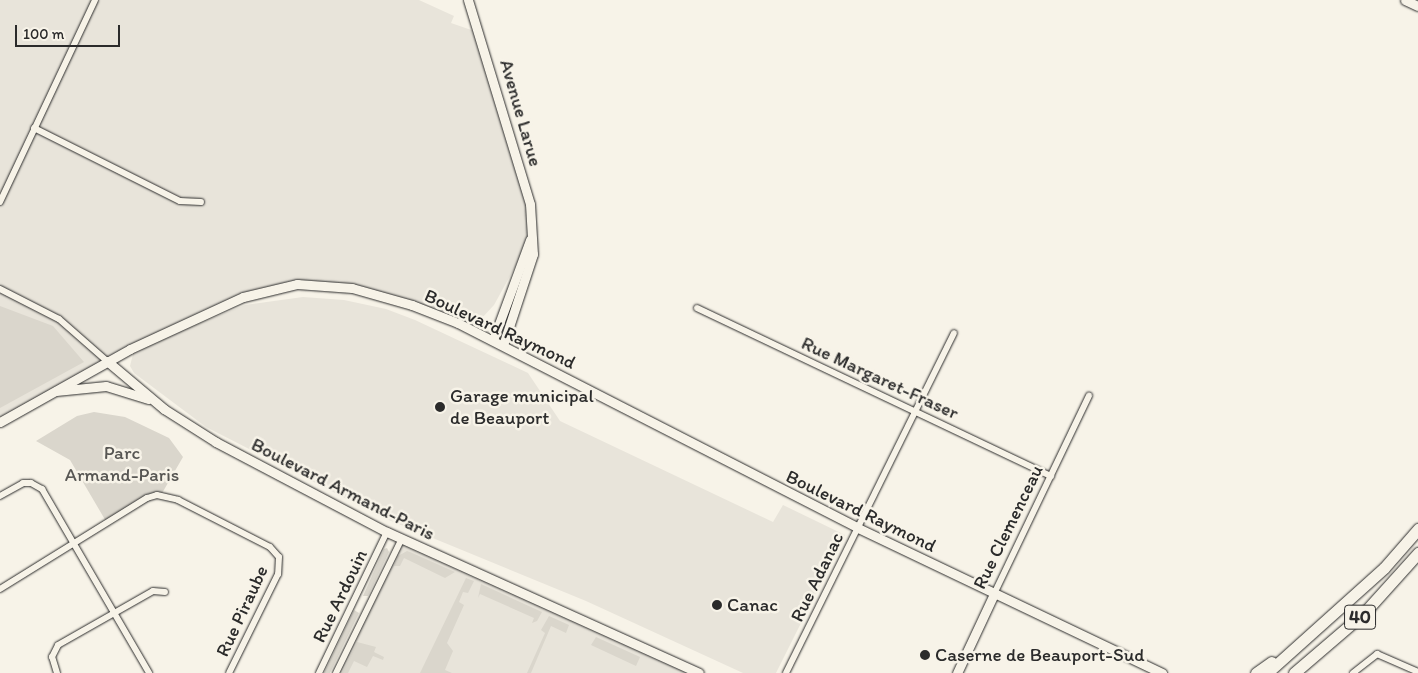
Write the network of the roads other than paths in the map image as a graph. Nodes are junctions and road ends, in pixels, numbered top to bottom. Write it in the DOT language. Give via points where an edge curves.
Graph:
graph roads {
  1 [pos="94,0"];
  2 [pos="468,0"];
  3 [pos="1405,0"];
  4 [pos="1418,6"];
  5 [pos="34,128"];
  6 [pos="0,202"];
  7 [pos="201,202"];
  8 [pos="531,238"];
  9 [pos="0,289"];
  10 [pos="697,308"];
  11 [pos="954,333"];
  12 [pos="493,340"];
  13 [pos="502,345"];
  14 [pos="107,361"];
  15 [pos="50,392"];
  16 [pos="1089,396"];
  17 [pos="155,401"];
  18 [pos="916,412"];
  19 [pos="0,422"];
  20 [pos="1051,476"];
  21 [pos="0,496"];
  22 [pos="858,528"];
  23 [pos="1418,529"];
  24 [pos="388,532"];
  25 [pos="402,538"];
  26 [pos="74,543"];
  27 [pos="1418,553"];
  28 [pos="0,589"];
  29 [pos="165,592"];
  30 [pos="994,594"];
  31 [pos="114,613"];
  32 [pos="1316,630"];
  33 [pos="1418,672"];
  34 [pos="57,673"];
  35 [pos="149,673"];
  36 [pos="229,673"];
  37 [pos="319,673"];
  38 [pos="336,673"];
  39 [pos="699,673"];
  40 [pos="786,673"];
  41 [pos="957,673"];
  42 [pos="1162,673"];
  43 [pos="1256,673"];
  44 [pos="1268,673"];
  45 [pos="1294,673"];
  46 [pos="1353,673"];
  1 -- 5 [label="street"];
  2 -- 8 [label="street, Avenue Larue" via="530,204"];
  3 -- 4 [label="street"];
  5 -- 6 [label="street"];
  5 -- 7 [label="street" via="180,201"];
  8 -- 12 [label="street, Avenue Larue"];
  8 -- 13 [label="street, Avenue Larue" via="533,254"];
  9 -- 14 [label="street, Boulevard Armand-Paris" via="59,320"];
  10 -- 18 [label="street, Rue Margaret-Fraser"];
  11 -- 18 [label="street, Rue Adanac"];
  12 -- 13 [label="street, Boulevard Raymond"];
  12 -- 14 [label="street, Boulevard Raymond" via="412,305 352,288 297,284 243,297 195,316"];
  13 -- 22 [label="street, Boulevard Raymond"];
  14 -- 15 [label="street, Boulevard Raymond"];
  14 -- 17 [label="street, Boulevard Armand-Paris"];
  15 -- 17 [label="street" via="106,386"];
  15 -- 19 [label="street, Boulevard Raymond"];
  16 -- 20 [label="street, Rue Clemenceau"];
  17 -- 24 [label="street, Boulevard Armand-Paris" via="216,442"];
  18 -- 20 [label="street, Rue Margaret-Fraser"];
  18 -- 22 [label="street, Rue Adanac"];
  20 -- 30 [label="street, Rue Clemenceau"];
  21 -- 26 [label="street" via="23,483 37,485"];
  22 -- 30 [label="street, Boulevard Raymond"];
  22 -- 40 [label="street, Rue Adanac"];
  23 -- 32 [label="highway, 40" via="1384,568"];
  24 -- 25 [label="street, Boulevard Armand-Paris"];
  24 -- 37 [label="street, Rue Ardouin"];
  25 -- 38 [label="street, Rue Ardouin"];
  25 -- 39 [label="street, Boulevard Armand-Paris"];
  26 -- 28 [label="street"];
  26 -- 31 [label="street"];
  26 -- 36 [label="street, Rue Piraube" via="157,494 178,500 275,551 280,563 278,574"];
  27 -- 45 [label="highway, 40" via="1364,613"];
  29 -- 31 [label="street" via="152,591"];
  30 -- 41 [label="street, Rue Clemenceau"];
  30 -- 42 [label="street, Boulevard Raymond"];
  31 -- 34 [label="street" via="58,645 52,657"];
  31 -- 35 [label="street"];
  32 -- 43 [label="highway"];
  32 -- 44 [label="highway, 40"];
  33 -- 46 [label="street" via="1384,655 1369,658"];
}
